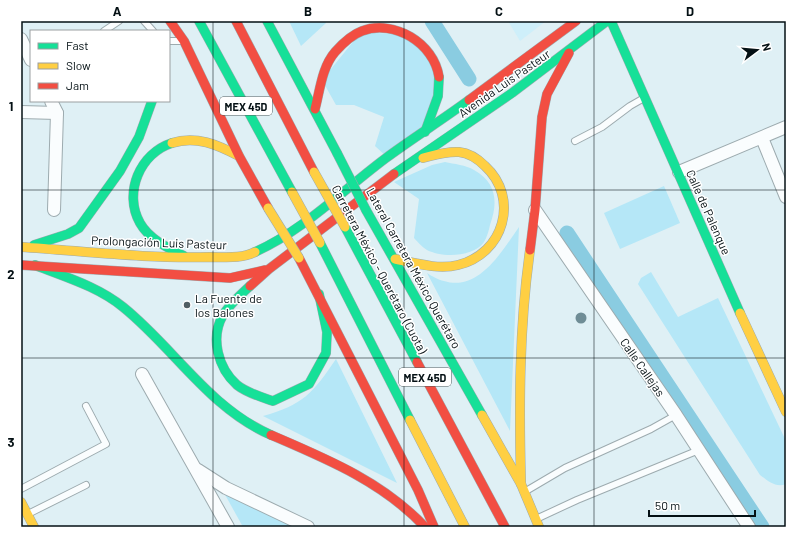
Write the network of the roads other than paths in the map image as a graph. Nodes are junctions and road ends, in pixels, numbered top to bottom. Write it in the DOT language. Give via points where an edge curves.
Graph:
graph roads {
  1 [pos="119,21"];
  2 [pos="144,21"];
  3 [pos="199,21"];
  4 [pos="236,21"];
  5 [pos="267,21"];
  6 [pos="575,21"];
  7 [pos="607,21"];
  8 [pos="611,21"];
  9 [pos="165,23"];
  10 [pos="106,30"];
  11 [pos="152,30"];
  12 [pos="21,39"];
  13 [pos="170,41"];
  14 [pos="184,41"];
  15 [pos="570,50"];
  16 [pos="30,58"];
  17 [pos="645,97"];
  18 [pos="52,102"];
  19 [pos="152,102"];
  20 [pos="314,109"];
  21 [pos="21,112"];
  22 [pos="57,113"];
  23 [pos="786,127"];
  24 [pos="425,132"];
  25 [pos="762,138"];
  26 [pos="575,142"];
  27 [pos="239,156"];
  28 [pos="412,161"];
  29 [pos="679,172"];
  30 [pos="786,197"];
  31 [pos="54,210"];
  32 [pos="535,210"];
  33 [pos="24,247"];
  34 [pos="188,258"];
  35 [pos="395,259"];
  36 [pos="35,264"];
  37 [pos="21,265"];
  38 [pos="269,269"];
  39 [pos="319,294"];
  40 [pos="142,374"];
  41 [pos="86,406"];
  42 [pos="786,412"];
  43 [pos="676,415"];
  44 [pos="699,450"];
  45 [pos="196,469"];
  46 [pos="86,485"];
  47 [pos="523,488"];
  48 [pos="21,489"];
  49 [pos="21,502"];
  50 [pos="27,514"];
  51 [pos="416,516"];
  52 [pos="537,523"];
  53 [pos="465,526"];
  54 [pos="34,527"];
  55 [pos="228,527"];
  56 [pos="308,527"];
  57 [pos="410,527"];
  58 [pos="425,527"];
  59 [pos="434,527"];
  60 [pos="505,527"];
  61 [pos="749,527"];
  1 -- 10 [label="lane"];
  2 -- 11 [label="lane"];
  3 -- 53 [label="main road, MEX 45D, bridge" via="320,243"];
  4 -- 60 [label="main road, Carretera México - Querétaro (Cuota) / MEX 45D, bridge" via="314,172"];
  5 -- 20 [label="main road, Lateral Carretera México Querétaro"];
  6 -- 24 [label="main road, Avenida Luis Pasteur"];
  7 -- 15 [label="main road, Avenida Luis Pasteur"];
  8 -- 17 [label="main road, Calle de Palenque"];
  9 -- 14 [label="main road"];
  12 -- 16 [label="street"];
  13 -- 14 [label="lane"];
  14 -- 27 [label="main road"];
  15 -- 28 [label="main road, Avenida Luis Pasteur"];
  15 -- 32 [label="main road" via="547,94 542,117"];
  17 -- 26 [label="lane"];
  17 -- 29 [label="main road, Calle de Palenque"];
  18 -- 22 [label="street"];
  19 -- 33 [label="main road" via="138,137 120,171 79,228 68,234"];
  20 -- 24 [label="main road" via="327,64 335,51 347,40 362,32 376,27 394,28 410,35 423,46 439,74 439,92"];
  20 -- 35 [label="main road, Lateral Carretera México Querétaro, bridge" via="366,210"];
  21 -- 22 [label="street"];
  22 -- 31 [label="street"];
  23 -- 25 [label="street"];
  24 -- 34 [label="main road, Prolongación Luis Pasteur" via="387,157 274,244 250,255"];
  25 -- 29 [label="street"];
  25 -- 30 [label="street"];
  27 -- 34 [label="main road" via="217,144 196,140 175,141 157,150 140,167 132,190 135,211 141,224 153,237"];
  27 -- 39 [label="main road, bridge"];
  28 -- 35 [label="main road" via="442,152 458,152 472,156 486,165 497,178 504,194 504,222 495,243 485,254 458,266"];
  28 -- 38 [label="main road"];
  29 -- 42 [label="main road, Calle de Palenque"];
  32 -- 43 [label="street, Calle Callejas"];
  32 -- 47 [label="main road" via="523,300 519,415"];
  33 -- 34 [label="main road, Prolongación Luis Pasteur"];
  35 -- 47 [label="main road, Lateral Carretera México Querétaro"];
  36 -- 37 [label="main road"];
  36 -- 38 [label="main road" via="230,278"];
  36 -- 51 [label="main road" via="91,287 122,306 213,398 254,427 366,478"];
  38 -- 39 [label="main road" via="235,300 217,332 218,356 225,372 248,392 273,401 309,384 326,353 327,332"];
  39 -- 59 [label="main road" via="418,490"];
  40 -- 45 [label="street"];
  41 -- 48 [label="lane" via="106,444"];
  43 -- 44 [label="street, Calle Callejas"];
  43 -- 47 [label="lane"];
  44 -- 52 [label="lane" via="577,500"];
  44 -- 61 [label="street, Calle Callejas"];
  45 -- 55 [label="street"];
  45 -- 56 [label="street" via="226,488"];
  46 -- 50 [label="lane"];
  47 -- 52 [label="main road, Lateral Carretera México Querétaro"];
  49 -- 50 [label="main road"];
  50 -- 54 [label="main road"];
  51 -- 57 [label="street"];
  51 -- 58 [label="main road"];
}
